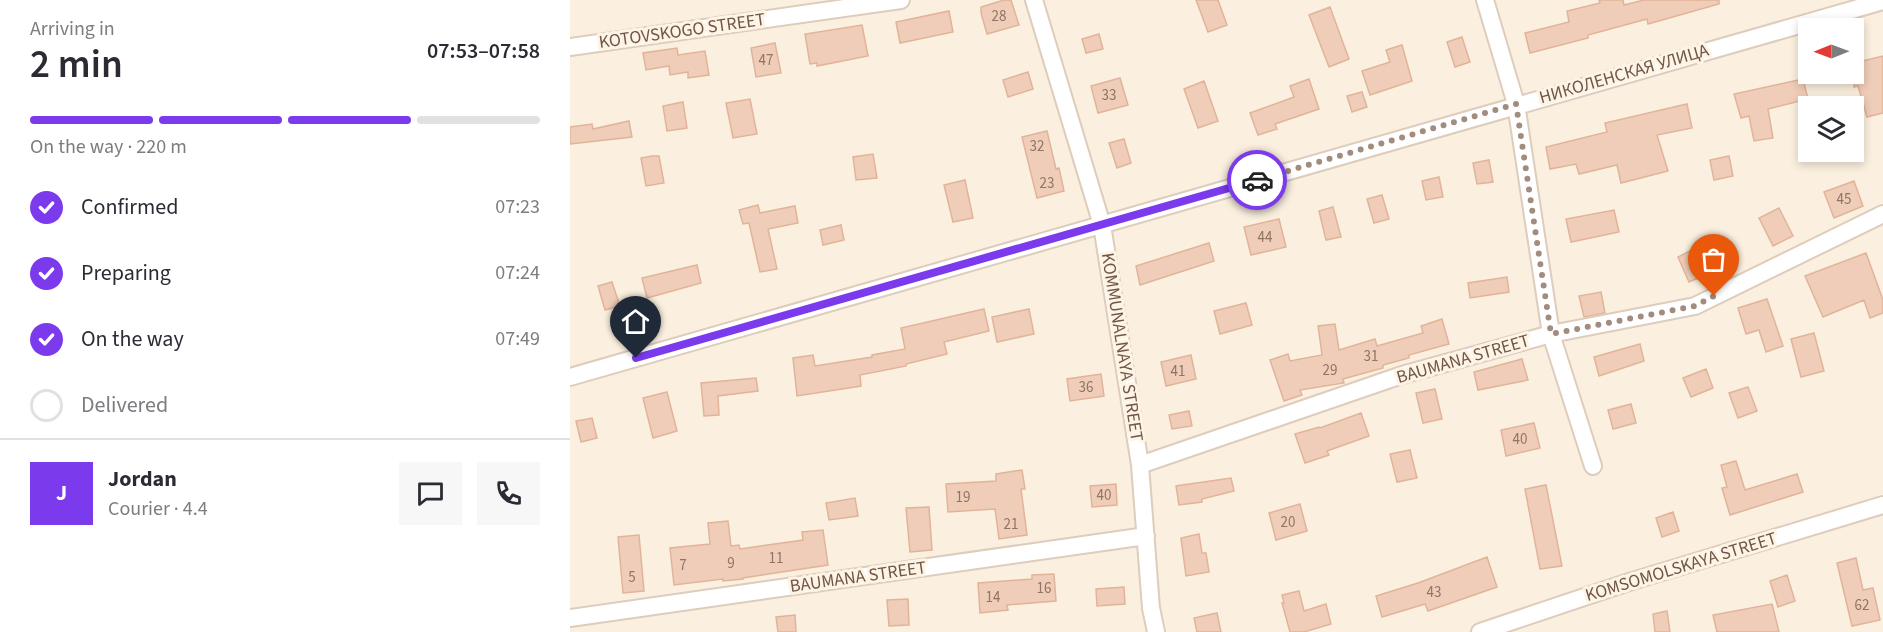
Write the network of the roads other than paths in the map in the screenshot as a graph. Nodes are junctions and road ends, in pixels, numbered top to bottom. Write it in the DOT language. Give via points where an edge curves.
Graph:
graph roads {
  1 [pos="901,0"];
  2 [pos="1034,0"];
  3 [pos="1485,0"];
  4 [pos="1883,1"];
  5 [pos="570,47"];
  6 [pos="1516,104"];
  7 [pos="1883,214"];
  8 [pos="1102,225"];
  9 [pos="1551,334"];
  10 [pos="570,377"];
  11 [pos="1140,465"];
  12 [pos="1593,466"];
  13 [pos="1883,505"];
  14 [pos="1146,536"];
  15 [pos="570,618"];
  16 [pos="1156,632"];
  17 [pos="1480,632"];
  1 -- 5 [label="street, KOTOVSKOGO STREET"];
  2 -- 8 [label="street, KOMMUNALNAYA STREET"];
  3 -- 6 [label="street"];
  4 -- 6 [label="street, НИКОЛЕНСКАЯ УЛИЦА"];
  6 -- 8 [label="street, НИКОЛЕНСКАЯ УЛИЦА"];
  6 -- 9 [label="street"];
  7 -- 9 [label="street, BAUMANA STREET" via="1695,306"];
  8 -- 10 [label="street, НИКОЛЕНСКАЯ УЛИЦА"];
  8 -- 11 [label="street, KOMMUNALNAYA STREET"];
  9 -- 11 [label="street, BAUMANA STREET" via="1402,375"];
  9 -- 12 [label="street"];
  11 -- 14 [label="street, KOMMUNALNAYA STREET"];
  13 -- 17 [label="street, KOMSOMOLSKAYA STREET"];
  14 -- 15 [label="street, BAUMANA STREET"];
  14 -- 16 [label="street, KOMMUNALNAYA STREET"];
}
